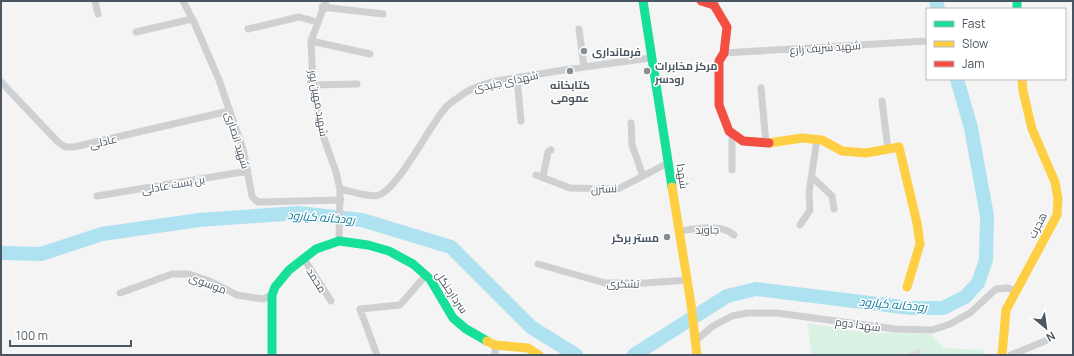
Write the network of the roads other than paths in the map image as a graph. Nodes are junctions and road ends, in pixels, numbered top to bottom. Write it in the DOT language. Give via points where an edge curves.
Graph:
graph roads {
  1 [pos="95,1"];
  2 [pos="183,1"];
  3 [pos="643,1"];
  4 [pos="701,1"];
  5 [pos="324,4"];
  6 [pos="98,14"];
  7 [pos="383,14"];
  8 [pos="192,19"];
  9 [pos="317,22"];
  10 [pos="248,29"];
  11 [pos="579,29"];
  12 [pos="136,32"];
  13 [pos="311,40"];
  14 [pos="926,41"];
  15 [pos="724,53"];
  16 [pos="370,54"];
  17 [pos="651,58"];
  18 [pos="584,67"];
  19 [pos="517,78"];
  20 [pos="1022,80"];
  21 [pos="1,82"];
  22 [pos="357,84"];
  23 [pos="313,85"];
  24 [pos="761,88"];
  25 [pos="882,102"];
  26 [pos="229,111"];
  27 [pos="521,121"];
  28 [pos="631,123"];
  29 [pos="732,133"];
  30 [pos="817,140"];
  31 [pos="766,143"];
  32 [pos="888,149"];
  33 [pos="551,150"];
  34 [pos="668,163"];
  35 [pos="732,170"];
  36 [pos="248,171"];
  37 [pos="643,176"];
  38 [pos="812,178"];
  39 [pos="340,189"];
  40 [pos="97,196"];
  41 [pos="340,203"];
  42 [pos="834,209"];
  43 [pos="800,225"];
  44 [pos="679,231"];
  45 [pos="734,235"];
  46 [pos="339,241"];
  47 [pos="304,259"];
  48 [pos="538,264"];
  49 [pos="426,275"];
  50 [pos="687,280"];
  51 [pos="907,287"];
  52 [pos="1015,291"];
  53 [pos="120,293"];
  54 [pos="272,295"];
  55 [pos="331,301"];
  56 [pos="695,341"];
  57 [pos="1045,341"];
  58 [pos="495,345"];
  59 [pos="272,355"];
  60 [pos="377,355"];
  61 [pos="495,355"];
  62 [pos="539,355"];
  63 [pos="697,355"];
  64 [pos="1002,355"];
  65 [pos="1011,355"];
  1 -- 6 [label="street"];
  2 -- 8 [label="street, شهید انصاری"];
  3 -- 17 [label="street, شهدا"];
  4 -- 15 [label="street" via="714,6 727,27"];
  5 -- 7 [label="street"];
  5 -- 9 [label="street, شهید مهین پور"];
  8 -- 12 [label="street"];
  8 -- 26 [label="street, شهید انصاری" via="219,80"];
  9 -- 10 [label="street" via="299,17"];
  9 -- 13 [label="street, شهید مهین پور"];
  11 -- 18 [label="street"];
  13 -- 16 [label="street"];
  13 -- 23 [label="street, شهید مهین پور"];
  14 -- 15 [label="street, شهید شریف زارع"];
  15 -- 29 [label="street" via="719,62 719,105"];
  17 -- 18 [label="street, شهدای جنیدی"];
  17 -- 34 [label="street, شهدا"];
  18 -- 19 [label="street, شهدای جنیدی"];
  19 -- 27 [label="street"];
  19 -- 39 [label="street, شهدای جنیدی" via="470,89 447,106 400,176 380,195 372,196"];
  20 -- 52 [label="street, هجرت" via="1032,129 1055,182 1058,198 1056,215"];
  21 -- 26 [label="street, عادلی" via="65,147"];
  22 -- 23 [label="street"];
  23 -- 39 [label="street, شهید مهین پور" via="321,130"];
  24 -- 31 [label="street"];
  25 -- 32 [label="street"];
  26 -- 36 [label="street, شهید انصاری" via="244,149"];
  28 -- 37 [label="street" via="632,145"];
  29 -- 31 [label="street" via="743,141"];
  29 -- 35 [label="street"];
  30 -- 31 [label="street" via="802,138"];
  30 -- 32 [label="street" via="822,140 842,151 866,153"];
  30 -- 38 [label="street"];
  32 -- 51 [label="street" via="899,147 920,244"];
  33 -- 37 [label="street, نسترن" via="540,176 570,188 618,190"];
  34 -- 37 [label="street, نسترن"];
  34 -- 44 [label="street, شهدا"];
  36 -- 40 [label="street, بن بست عادلی"];
  36 -- 41 [label="street, شهید انصاری" via="252,196 259,202"];
  38 -- 42 [label="street" via="832,196"];
  38 -- 43 [label="street" via="809,193 810,210"];
  39 -- 41 [label="street, شهید مهین پور"];
  41 -- 46 [label="street, شهید مهین پور"];
  44 -- 45 [label="street, جاوید" via="727,229"];
  44 -- 50 [label="street, شهدا"];
  46 -- 47 [label="street, سردارجنگل" via="316,250"];
  46 -- 49 [label="street, سردارجنگل" via="389,251 413,264"];
  47 -- 54 [label="street, سردارجنگل" via="289,270 275,287"];
  47 -- 55 [label="street, محمد"];
  48 -- 50 [label="street, تشکری" via="605,284"];
  49 -- 58 [label="street, سردارجنگل" via="453,318 466,329"];
  49 -- 60 [label="street" via="400,305 360,309"];
  50 -- 56 [label="street, شهدا"];
  52 -- 56 [label="street, شهدا دوم" via="1008,288 996,289 970,313 932,330 895,329 777,313 748,313 732,316 713,326"];
  52 -- 64 [label="street, هجرت" via="1006,310"];
  53 -- 54 [label="street, موسوی" via="172,274 189,274 237,294 263,299"];
  54 -- 59 [label="street"];
  56 -- 63 [label="street, شهدا"];
  57 -- 65 [label="street"];
  58 -- 61 [label="street"];
  58 -- 62 [label="street, سردارجنگل" via="528,348"];
}
